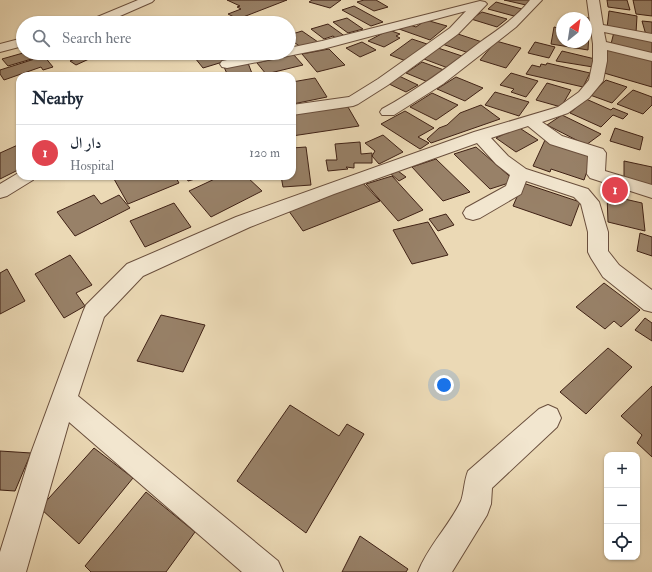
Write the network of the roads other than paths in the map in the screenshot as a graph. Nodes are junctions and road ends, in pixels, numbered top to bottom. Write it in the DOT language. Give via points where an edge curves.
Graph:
graph roads {
  1 [pos="148,0"];
  2 [pos="536,0"];
  3 [pos="593,0"];
  4 [pos="485,2"];
  5 [pos="110,16"];
  6 [pos="598,36"];
  7 [pos="652,38"];
  8 [pos="16,44"];
  9 [pos="0,48"];
  10 [pos="296,51"];
  11 [pos="652,57"];
  12 [pos="247,60"];
  13 [pos="227,64"];
  14 [pos="296,109"];
  15 [pos="388,112"];
  16 [pos="530,121"];
  17 [pos="480,136"];
  18 [pos="520,173"];
  19 [pos="20,180"];
  20 [pos="0,192"];
  21 [pos="652,192"];
  22 [pos="473,212"];
  23 [pos="652,303"];
  24 [pos="64,401"];
  25 [pos="548,418"];
  26 [pos="10,572"];
  27 [pos="267,572"];
  28 [pos="434,572"];
  1 -- 5 [label="street"];
  2 -- 15 [label="street" via="519,20 452,71"];
  3 -- 6 [label="street"];
  4 -- 10 [label="street"];
  4 -- 14 [label="street" via="454,31 353,101"];
  6 -- 7 [label="street"];
  6 -- 11 [label="street"];
  6 -- 16 [label="street" via="600,61 596,81 584,95 563,110"];
  8 -- 9 [label="street"];
  12 -- 13 [label="street"];
  16 -- 17 [label="street"];
  16 -- 21 [label="street" via="556,140 597,153 596,174"];
  17 -- 18 [label="street" via="502,160"];
  17 -- 24 [label="street" via="243,222 135,270 94,312"];
  18 -- 22 [label="street" via="514,190"];
  18 -- 23 [label="street" via="580,192 590,202 598,232 598,252 611,270"];
  19 -- 20 [label="street"];
  24 -- 26 [label="street" via="45,453"];
  24 -- 27 [label="street"];
  25 -- 28 [label="street" via="478,481 476,504"];
}
